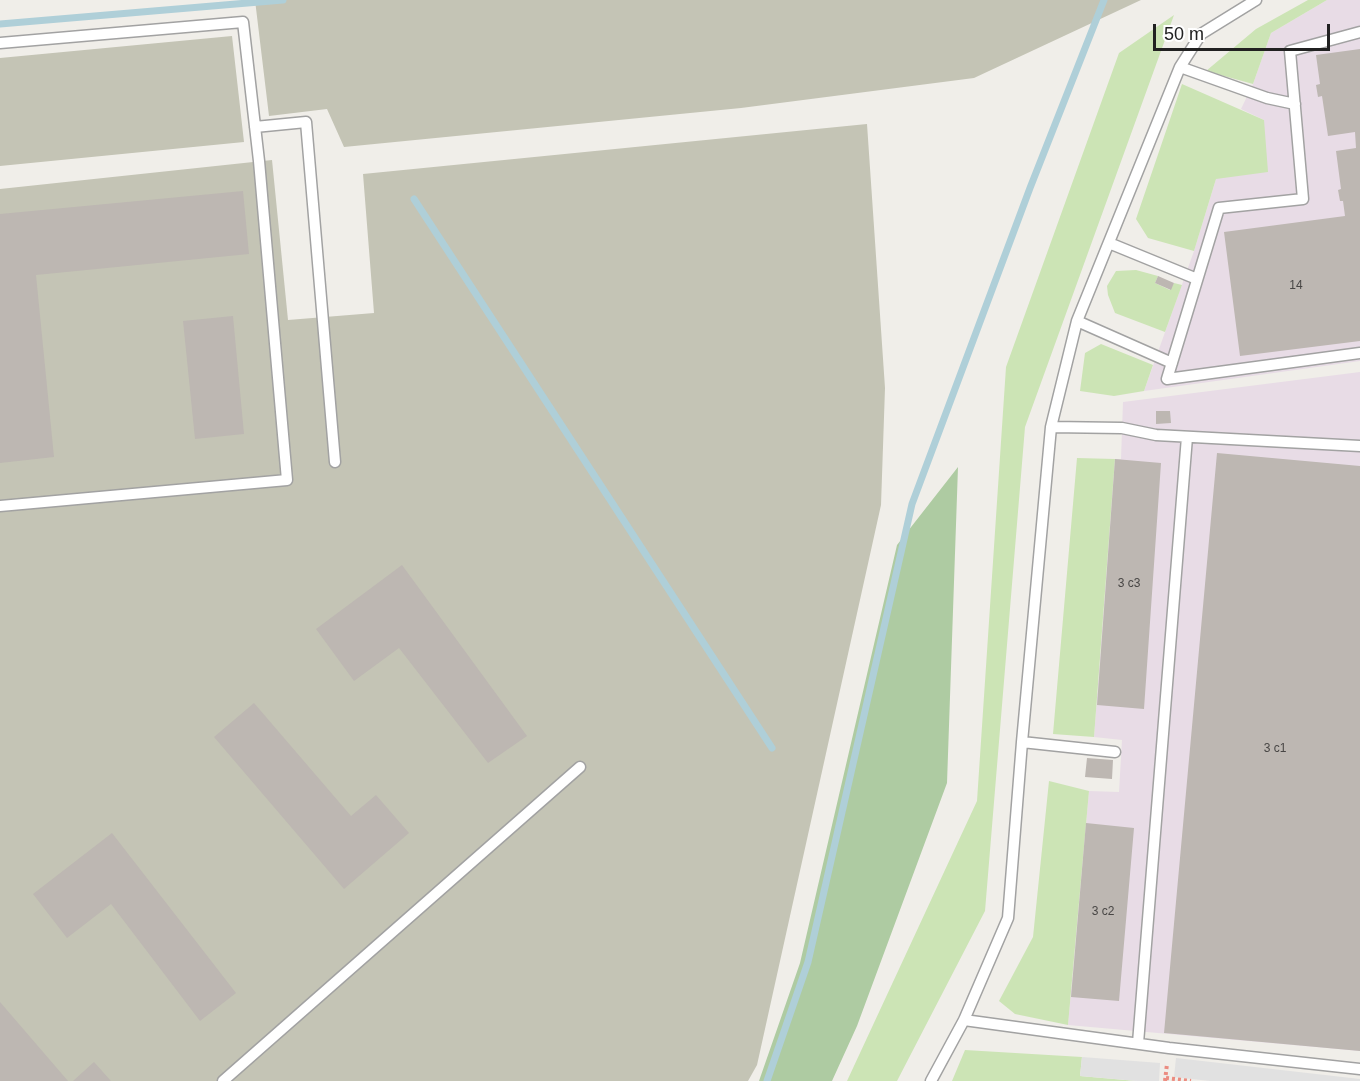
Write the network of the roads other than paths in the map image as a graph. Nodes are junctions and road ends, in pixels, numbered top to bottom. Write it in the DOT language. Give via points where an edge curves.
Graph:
graph roads {
  1 [pos="1256,0"];
  2 [pos="1360,32"];
  3 [pos="0,43"];
  4 [pos="1180,67"];
  5 [pos="1295,104"];
  6 [pos="255,127"];
  7 [pos="1109,243"];
  8 [pos="1197,279"];
  9 [pos="1077,321"];
  10 [pos="1360,353"];
  11 [pos="1172,363"];
  12 [pos="1051,427"];
  13 [pos="1187,437"];
  14 [pos="1360,446"];
  15 [pos="335,462"];
  16 [pos="0,506"];
  17 [pos="1022,742"];
  18 [pos="1115,752"];
  19 [pos="580,767"];
  20 [pos="964,1020"];
  21 [pos="1138,1043"];
  22 [pos="1360,1070"];
  23 [pos="223,1081"];
  24 [pos="931,1081"];
  1 -- 4 [label="lane" via="1201,34"];
  2 -- 5 [label="lane" via="1290,51"];
  3 -- 6 [label="lane" via="243,22"];
  4 -- 5 [label="lane"];
  4 -- 7 [label="lane"];
  5 -- 8 [label="lane" via="1303,199 1219,208"];
  6 -- 15 [label="lane" via="306,122"];
  6 -- 16 [label="lane" via="287,480"];
  7 -- 8 [label="lane"];
  7 -- 9 [label="lane"];
  8 -- 11 [label="lane"];
  9 -- 11 [label="lane"];
  9 -- 12 [label="lane"];
  10 -- 11 [label="lane" via="1167,379"];
  12 -- 13 [label="lane" via="1122,429"];
  12 -- 17 [label="lane"];
  13 -- 14 [label="lane"];
  13 -- 21 [label="lane"];
  17 -- 18 [label="lane"];
  17 -- 20 [label="lane" via="1008,918"];
  19 -- 23 [label="lane"];
  20 -- 21 [label="lane"];
  20 -- 24 [label="lane"];
  21 -- 22 [label="lane"];
}
